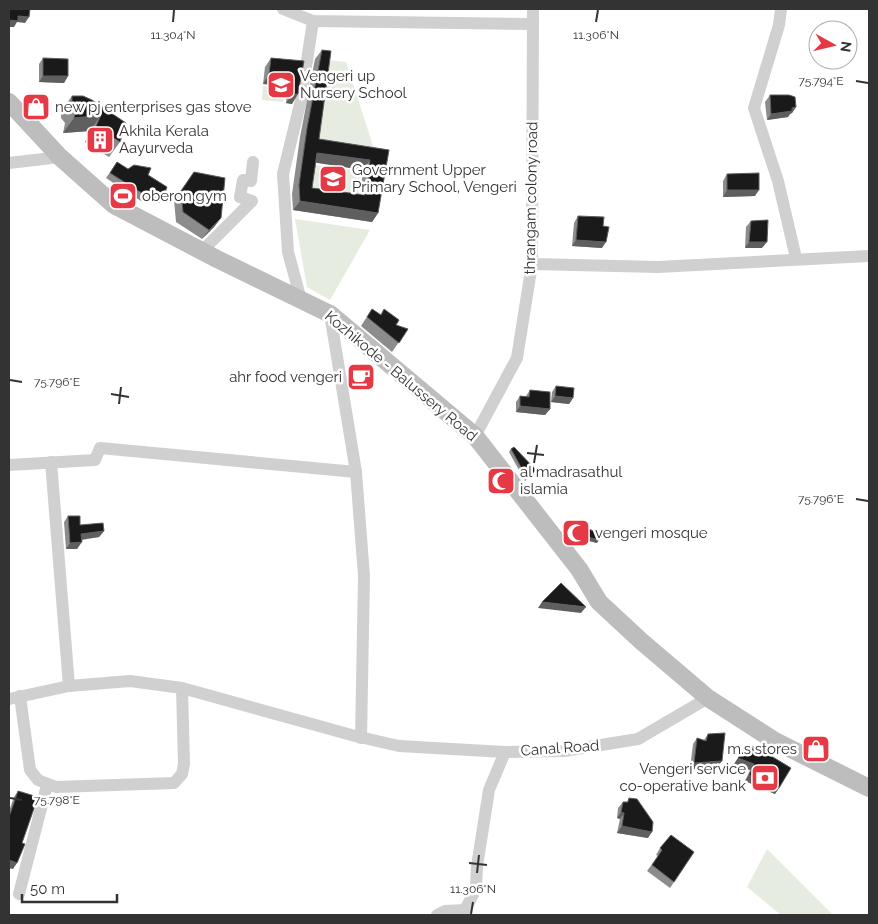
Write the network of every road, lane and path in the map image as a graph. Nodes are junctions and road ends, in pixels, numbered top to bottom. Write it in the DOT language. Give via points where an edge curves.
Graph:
graph roads {
  1 [pos="283,9"];
  2 [pos="533,9"];
  3 [pos="781,9"];
  4 [pos="313,21"];
  5 [pos="533,24"];
  6 [pos="9,102"];
  7 [pos="60,158"];
  8 [pos="253,162"];
  9 [pos="9,163"];
  10 [pos="202,251"];
  11 [pos="869,256"];
  12 [pos="796,258"];
  13 [pos="532,264"];
  14 [pos="300,300"];
  15 [pos="330,314"];
  16 [pos="475,436"];
  17 [pos="52,462"];
  18 [pos="9,465"];
  19 [pos="356,472"];
  20 [pos="69,686"];
  21 [pos="182,688"];
  22 [pos="15,698"];
  23 [pos="708,698"];
  24 [pos="361,738"];
  25 [pos="505,752"];
  26 [pos="47,784"];
  27 [pos="869,788"];
  28 [pos="19,894"];
  29 [pos="437,915"];
  1 -- 4 [label="street"];
  2 -- 5 [label="street, thrangam colony road"];
  3 -- 12 [label="street" via="754,108 778,181"];
  4 -- 5 [label="street"];
  4 -- 14 [label="street" via="301,100 283,174 288,252"];
  5 -- 13 [label="street, thrangam colony road"];
  6 -- 7 [label="main road, Kozhikode - Balussery Road"];
  7 -- 9 [label="street"];
  7 -- 10 [label="main road, Kozhikode - Balussery Road" via="114,205"];
  8 -- 10 [label="street" via="251,181 243,180 240,197 252,201"];
  10 -- 14 [label="main road, Kozhikode - Balussery Road"];
  11 -- 12 [label="street"];
  12 -- 13 [label="street" via="658,266"];
  13 -- 16 [label="street, thrangam colony road" via="517,358"];
  14 -- 15 [label="main road, Kozhikode - Balussery Road"];
  15 -- 16 [label="main road, Kozhikode - Balussery Road"];
  15 -- 19 [label="street"];
  16 -- 23 [label="main road, Kozhikode - Balussery Road" via="579,569 599,602"];
  17 -- 18 [label="street"];
  17 -- 19 [label="street" via="95,460 100,448"];
  17 -- 20 [label="street"];
  19 -- 24 [label="street" via="364,576"];
  20 -- 21 [label="street" via="130,681"];
  20 -- 22 [label="street"];
  21 -- 24 [label="street"];
  21 -- 26 [label="street" via="184,764 182,774 174,783 56,787"];
  22 -- 26 [label="street" via="30,770 38,780"];
  23 -- 25 [label="street, Canal Road" via="638,739 564,751"];
  23 -- 27 [label="main road, Kozhikode - Balussery Road" via="775,741"];
  24 -- 25 [label="street" via="399,746"];
  25 -- 29 [label="street, Canal Road" via="489,790 476,866 476,889 465,910 445,911"];
  26 -- 28 [label="street"];
}
